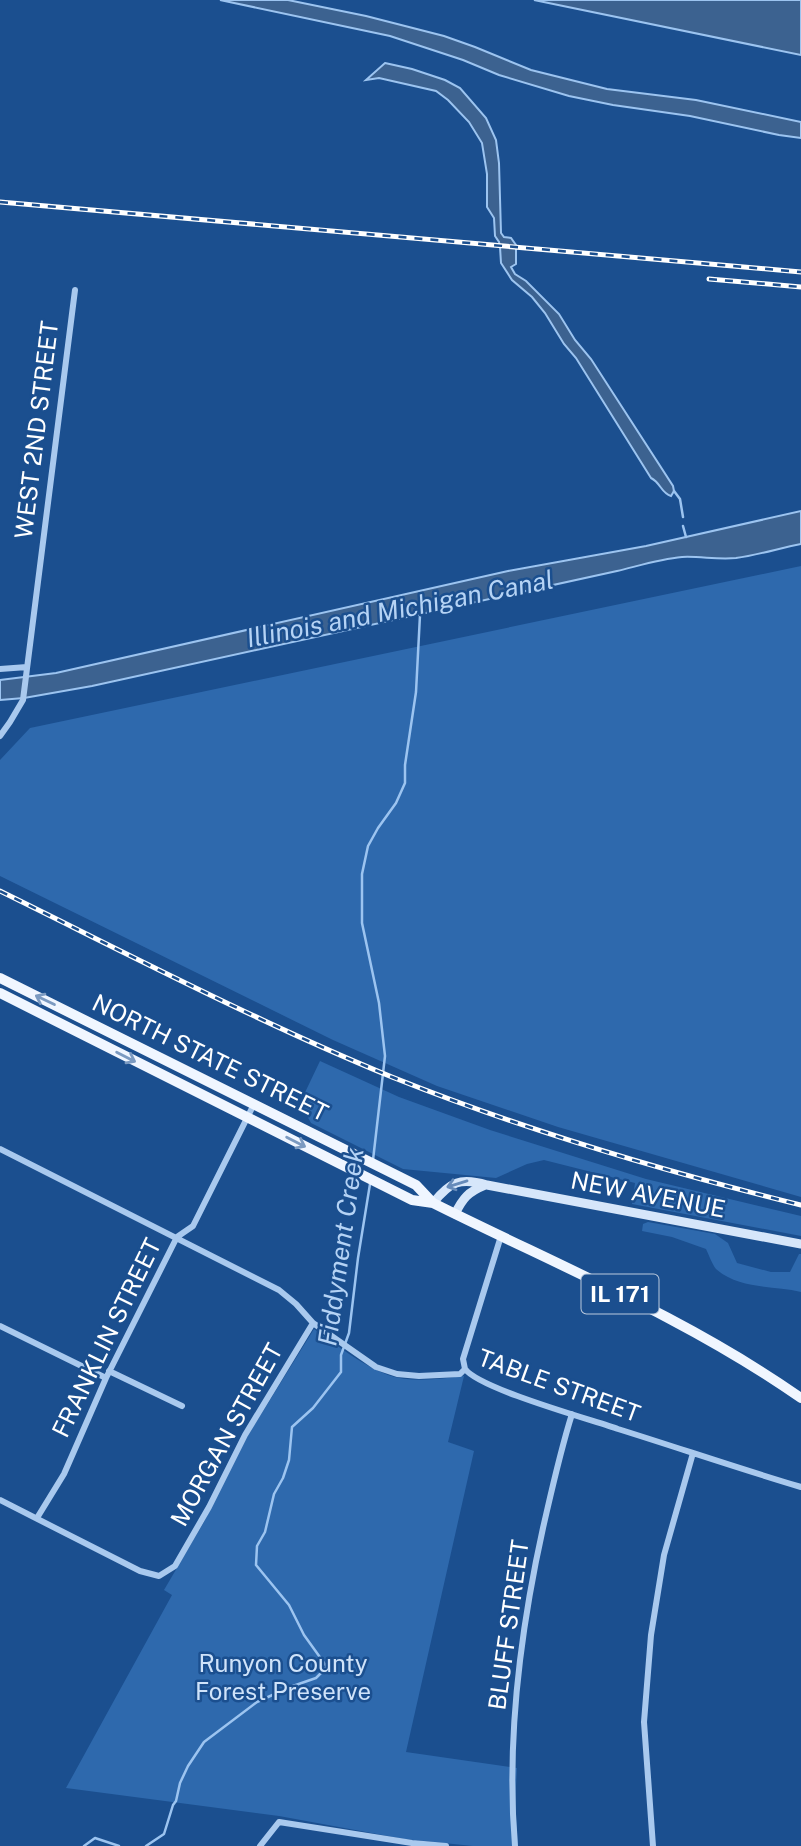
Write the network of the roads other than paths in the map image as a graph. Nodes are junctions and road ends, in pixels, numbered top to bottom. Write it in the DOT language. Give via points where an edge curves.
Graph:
graph roads {
  1 [pos="75,290"];
  2 [pos="27,667"];
  3 [pos="0,669"];
  4 [pos="0,736"];
  5 [pos="0,978"];
  6 [pos="0,993"];
  7 [pos="254,1103"];
  8 [pos="247,1117"];
  9 [pos="0,1149"];
  10 [pos="487,1185"];
  11 [pos="433,1203"];
  12 [pos="455,1214"];
  13 [pos="500,1236"];
  14 [pos="177,1237"];
  15 [pos="801,1244"];
  16 [pos="313,1323"];
  17 [pos="0,1326"];
  18 [pos="465,1369"];
  19 [pos="108,1374"];
  20 [pos="801,1398"];
  21 [pos="182,1406"];
  22 [pos="572,1414"];
  23 [pos="693,1453"];
  24 [pos="801,1487"];
  25 [pos="0,1500"];
  26 [pos="37,1518"];
  27 [pos="260,1846"];
  28 [pos="446,1846"];
  29 [pos="515,1846"];
  30 [pos="653,1846"];
  1 -- 2 [label="street, WEST 2ND STREET"];
  2 -- 3 [label="street"];
  2 -- 4 [label="street, WEST 2ND STREET" via="23,700"];
  7 -- 5 [label="main road, NORTH STATE STREET / IL 171, one-way"];
  6 -- 8 [label="main road, NORTH STATE STREET / IL 171, one-way"];
  7 -- 8 [label="street, FRANKLIN STREET"];
  7 -- 11 [label="main road, NORTH STATE STREET / IL 171" via="416,1185"];
  8 -- 11 [label="main road, NORTH STATE STREET / IL 171, one-way" via="412,1200"];
  8 -- 14 [label="street, FRANKLIN STREET" via="193,1226"];
  9 -- 14 [label="street, TABLE STREET"];
  10 -- 11 [label="main road, NEW AVENUE, one-way" via="457,1182 444,1188"];
  10 -- 12 [label="main road" via="463,1199"];
  10 -- 15 [label="main road, NEW AVENUE"];
  11 -- 12 [label="main road, NORTH STATE STREET / IL 171"];
  12 -- 13 [label="main road, NORTH STATE STREET / IL 171"];
  13 -- 18 [label="street" via="464,1359"];
  13 -- 20 [label="main road, NORTH STATE STREET / IL 171" via="726,1349"];
  14 -- 16 [label="street, TABLE STREET" via="279,1290"];
  14 -- 19 [label="street, FRANKLIN STREET"];
  16 -- 18 [label="street, TABLE STREET" via="376,1367 397,1374 450,1376"];
  16 -- 26 [label="street, MORGAN STREET" via="175,1566 159,1576 139,1571"];
  17 -- 19 [label="street"];
  18 -- 22 [label="street, TABLE STREET" via="470,1376"];
  19 -- 21 [label="street"];
  19 -- 26 [label="street, FRANKLIN STREET" via="64,1474"];
  22 -- 23 [label="street, TABLE STREET"];
  22 -- 29 [label="street, BLUFF STREET" via="536,1563 519,1670 513,1744"];
  23 -- 24 [label="street, TABLE STREET"];
  23 -- 30 [label="street" via="664,1555 651,1635 644,1722"];
  25 -- 26 [label="street"];
  27 -- 28 [label="street" via="279,1822"];
}
